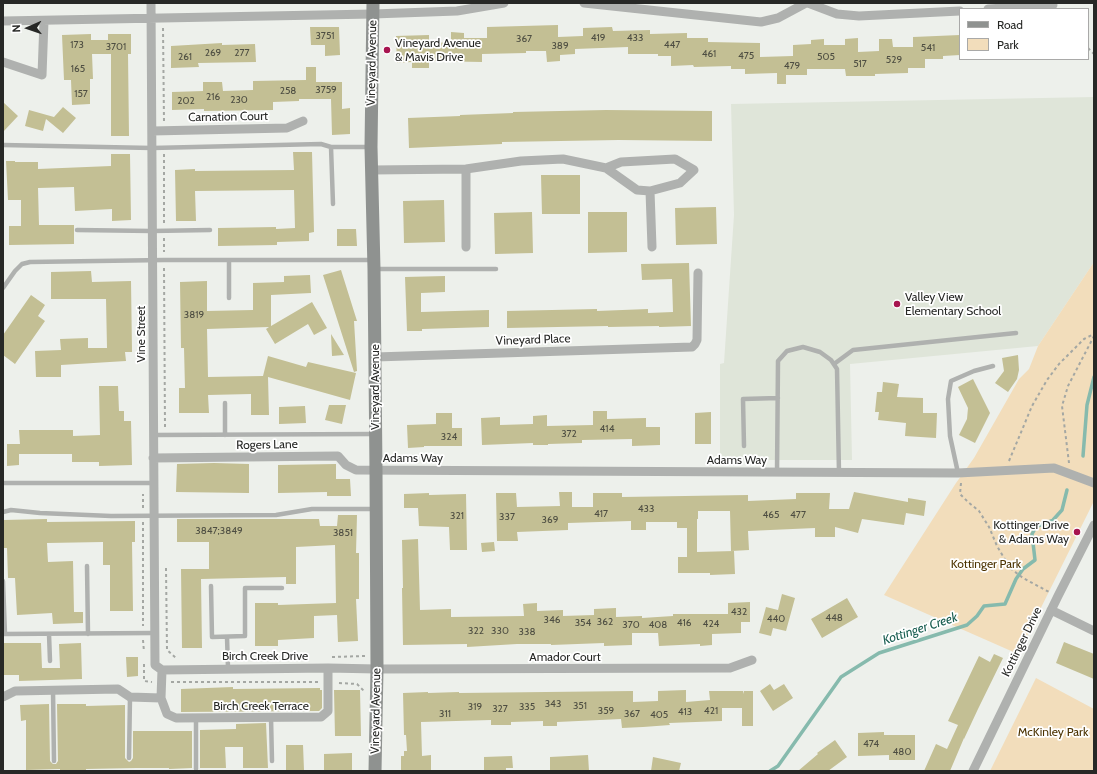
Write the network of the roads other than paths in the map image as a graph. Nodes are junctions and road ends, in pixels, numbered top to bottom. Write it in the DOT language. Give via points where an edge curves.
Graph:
graph roads {
  1 [pos="151,3"];
  2 [pos="504,3"];
  3 [pos="584,3"];
  4 [pos="807,3"];
  5 [pos="1052,5"];
  6 [pos="1004,8"];
  7 [pos="373,9"];
  8 [pos="959,11"];
  9 [pos="152,19"];
  10 [pos="3,21"];
  11 [pos="44,21"];
  12 [pos="3,62"];
  13 [pos="303,121"];
  14 [pos="152,131"];
  15 [pos="3,145"];
  16 [pos="331,147"];
  17 [pos="371,147"];
  18 [pos="152,148"];
  19 [pos="606,168"];
  20 [pos="466,169"];
  21 [pos="372,170"];
  22 [pos="650,191"];
  23 [pos="333,204"];
  24 [pos="77,230"];
  25 [pos="210,230"];
  26 [pos="152,231"];
  27 [pos="466,247"];
  28 [pos="652,247"];
  29 [pos="152,260"];
  30 [pos="229,260"];
  31 [pos="374,264"];
  32 [pos="496,269"];
  33 [pos="698,273"];
  34 [pos="3,288"];
  35 [pos="230,298"];
  36 [pos="1016,333"];
  37 [pos="375,357"];
  38 [pos="834,364"];
  39 [pos="993,366"];
  40 [pos="778,398"];
  41 [pos="225,403"];
  42 [pos="376,434"];
  43 [pos="153,435"];
  44 [pos="225,435"];
  45 [pos="744,446"];
  46 [pos="153,458"];
  47 [pos="376,470"];
  48 [pos="778,473"];
  49 [pos="839,473"];
  50 [pos="961,473"];
  51 [pos="3,483"];
  52 [pos="153,483"];
  53 [pos="1094,483"];
  54 [pos="376,509"];
  55 [pos="3,512"];
  56 [pos="153,516"];
  57 [pos="1094,525"];
  58 [pos="87,566"];
  59 [pos="3,581"];
  60 [pos="211,586"];
  61 [pos="282,588"];
  62 [pos="1051,610"];
  63 [pos="1094,631"];
  64 [pos="154,633"];
  65 [pos="4,634"];
  66 [pos="49,634"];
  67 [pos="88,634"];
  68 [pos="228,637"];
  69 [pos="752,660"];
  70 [pos="50,661"];
  71 [pos="158,667"];
  72 [pos="228,668"];
  73 [pos="328,668"];
  74 [pos="377,669"];
  75 [pos="53,690"];
  76 [pos="3,697"];
  77 [pos="130,697"];
  78 [pos="161,698"];
  79 [pos="271,717"];
  80 [pos="196,718"];
  81 [pos="129,758"];
  82 [pos="54,761"];
  83 [pos="272,761"];
  84 [pos="196,769"];
  85 [pos="375,771"];
  86 [pos="973,771"];
  1 -- 9 [label="street, Vine Street"];
  2 -- 7 [label="street" via="457,11"];
  3 -- 4 [label="street" via="761,22 778,18"];
  4 -- 8 [label="street" via="837,14 860,16"];
  5 -- 6 [label="street"];
  7 -- 9 [label="street"];
  7 -- 17 [label="street, Vineyard Avenue"];
  9 -- 11 [label="street"];
  9 -- 14 [label="street, Vine Street"];
  10 -- 11 [label="street"];
  11 -- 12 [label="street" via="42,76"];
  13 -- 14 [label="street, Carnation Court" via="287,128"];
  14 -- 18 [label="street, Vine Street"];
  15 -- 18 [label="lane"];
  16 -- 17 [label="lane"];
  16 -- 18 [label="lane" via="321,144"];
  16 -- 23 [label="lane"];
  17 -- 21 [label="street, Vineyard Avenue"];
  18 -- 26 [label="street, Vine Street"];
  19 -- 20 [label="street" via="563,159 521,161"];
  19 -- 22 [label="street" via="637,190"];
  19 -- 22 [label="street" via="620,162 675,159 694,170 680,183"];
  20 -- 21 [label="street"];
  20 -- 27 [label="street"];
  21 -- 31 [label="street, Vineyard Avenue"];
  22 -- 28 [label="street"];
  24 -- 26 [label="lane"];
  25 -- 26 [label="lane"];
  26 -- 29 [label="street, Vine Street"];
  29 -- 30 [label="lane"];
  29 -- 34 [label="lane" via="30,262 22,264"];
  29 -- 43 [label="street, Vine Street"];
  30 -- 31 [label="lane"];
  30 -- 35 [label="lane"];
  31 -- 32 [label="lane"];
  31 -- 37 [label="street, Vineyard Avenue"];
  33 -- 37 [label="street, Vineyard Place" via="697,340 692,347"];
  36 -- 38 [label="lane" via="853,350"];
  37 -- 42 [label="street, Vineyard Avenue"];
  38 -- 40 [label="lane" via="820,352 803,347 787,351 778,361"];
  38 -- 49 [label="lane" via="837,369"];
  39 -- 50 [label="lane" via="951,381 948,399 950,436"];
  40 -- 45 [label="lane" via="743,399"];
  40 -- 48 [label="lane"];
  41 -- 44 [label="lane"];
  42 -- 44 [label="lane"];
  42 -- 47 [label="street, Vineyard Avenue"];
  43 -- 44 [label="lane"];
  43 -- 46 [label="street, Vine Street"];
  46 -- 47 [label="street, Rogers Lane" via="338,456 346,465 356,470"];
  46 -- 52 [label="street, Vine Street"];
  47 -- 48 [label="street, Adams Way"];
  47 -- 54 [label="street, Vineyard Avenue"];
  48 -- 49 [label="street, Adams Way"];
  49 -- 50 [label="street, Adams Way"];
  50 -- 53 [label="street, Adams Way" via="1054,468"];
  51 -- 52 [label="lane"];
  52 -- 56 [label="street, Vine Street"];
  54 -- 56 [label="lane" via="312,509 276,515"];
  54 -- 74 [label="street, Vineyard Avenue"];
  55 -- 56 [label="lane" via="11,510"];
  56 -- 64 [label="street, Vine Street"];
  57 -- 62 [label="street, Kottinger Drive"];
  58 -- 67 [label="lane"];
  59 -- 65 [label="lane"];
  60 -- 68 [label="lane" via="212,637"];
  61 -- 68 [label="lane" via="245,588 245,636"];
  62 -- 63 [label="street"];
  62 -- 86 [label="street, Kottinger Drive"];
  64 -- 67 [label="lane"];
  64 -- 71 [label="street, Vine Street"];
  65 -- 66 [label="lane"];
  66 -- 67 [label="lane"];
  66 -- 70 [label="lane"];
  68 -- 72 [label="lane"];
  69 -- 74 [label="street, Amador Court" via="730,668"];
  71 -- 72 [label="street, Birch Creek Drive"];
  71 -- 78 [label="street, Birch Creek Terrace"];
  72 -- 73 [label="street, Birch Creek Drive"];
  73 -- 74 [label="street, Birch Creek Drive"];
  73 -- 79 [label="street, Birch Creek Terrace" via="328,712 321,717"];
  74 -- 85 [label="street, Vineyard Avenue"];
  75 -- 76 [label="street" via="15,690"];
  75 -- 77 [label="street" via="118,689"];
  75 -- 82 [label="lane"];
  77 -- 78 [label="street"];
  77 -- 81 [label="lane"];
  78 -- 80 [label="street, Birch Creek Terrace" via="167,714 176,718"];
  79 -- 80 [label="street, Birch Creek Terrace"];
  79 -- 83 [label="lane"];
  80 -- 84 [label="lane"];
}
